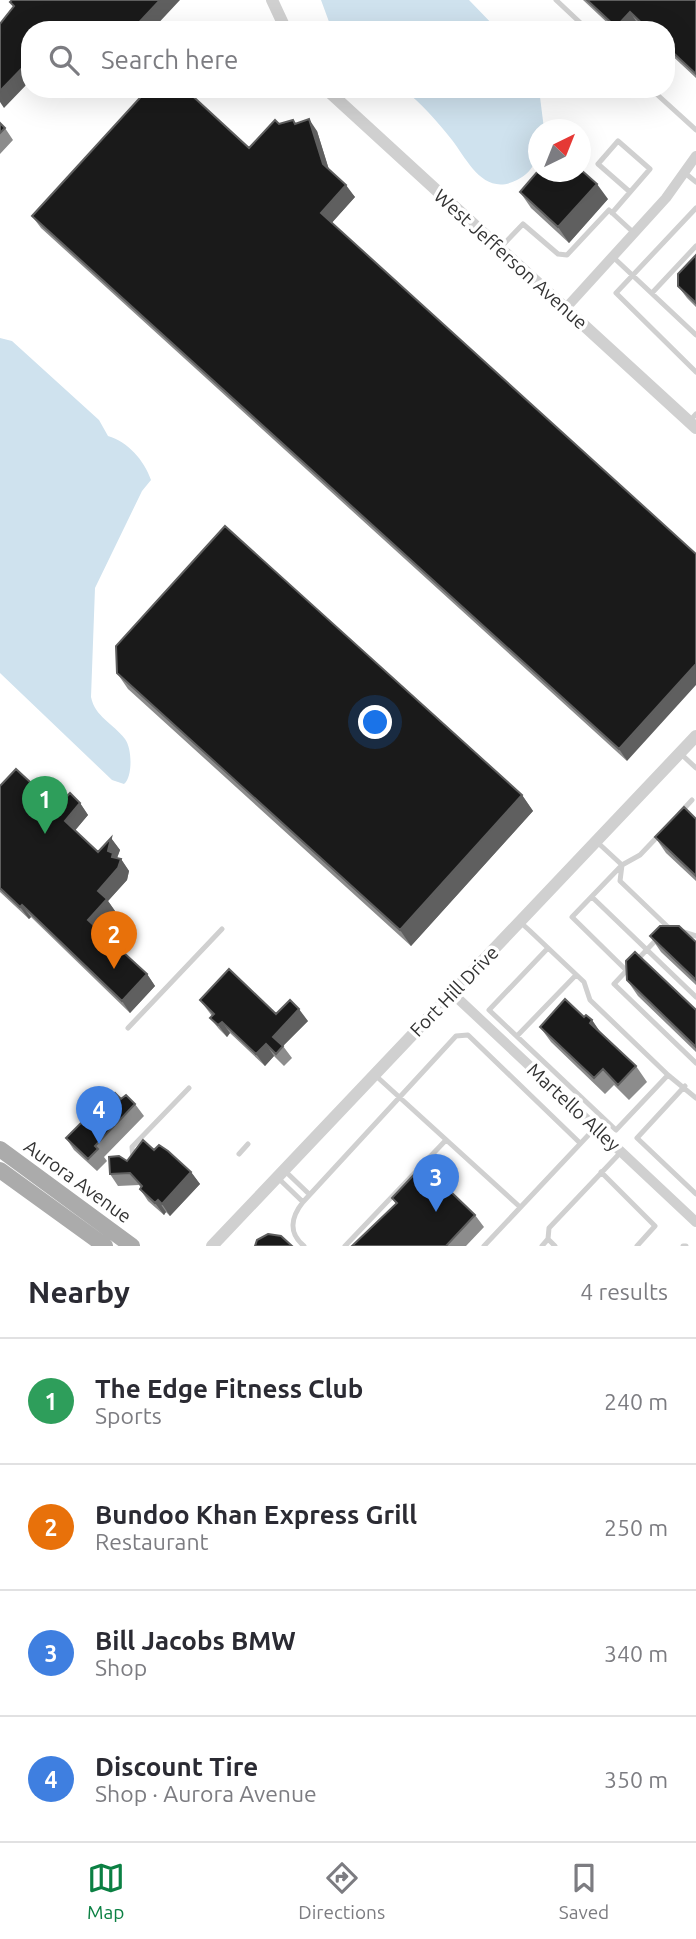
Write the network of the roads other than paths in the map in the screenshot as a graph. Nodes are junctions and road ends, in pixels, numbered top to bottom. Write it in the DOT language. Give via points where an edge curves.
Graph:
graph roads {
  1 [pos="272,0"];
  2 [pos="556,0"];
  3 [pos="282,21"];
  4 [pos="578,21"];
  5 [pos="337,98"];
  6 [pos="660,98"];
  7 [pos="696,130"];
  8 [pos="696,156"];
  9 [pos="685,173"];
  10 [pos="696,182"];
  11 [pos="630,192"];
  12 [pos="696,208"];
  13 [pos="612,213"];
  14 [pos="635,234"];
  15 [pos="696,246"];
  16 [pos="499,249"];
  17 [pos="614,257"];
  18 [pos="632,274"];
  19 [pos="652,293"];
  20 [pos="565,309"];
  21 [pos="696,335"];
  22 [pos="696,372"];
  23 [pos="694,421"];
  24 [pos="696,736"];
  25 [pos="680,753"];
  26 [pos="696,768"];
  27 [pos="692,800"];
  28 [pos="675,818"];
  29 [pos="666,828"];
  30 [pos="596,841"];
  31 [pos="622,865"];
  32 [pos="592,897"];
  33 [pos="520,922"];
  34 [pos="668,927"];
  35 [pos="222,929"];
  36 [pos="696,936"];
  37 [pos="548,948"];
  38 [pos="647,950"];
  39 [pos="627,971"];
  40 [pos="576,975"];
  41 [pos="452,993"];
  42 [pos="696,997"];
  43 [pos="128,1028"];
  44 [pos="517,1036"];
  45 [pos="696,1063"];
  46 [pos="374,1074"];
  47 [pos="668,1074"];
  48 [pos="685,1086"];
  49 [pos="189,1088"];
  50 [pos="400,1098"];
  51 [pos="696,1098"];
  52 [pos="596,1127"];
  53 [pos="446,1140"];
  54 [pos="580,1143"];
  55 [pos="248,1144"];
  56 [pos="0,1149"];
  57 [pos="621,1152"];
  58 [pos="239,1154"];
  59 [pos="133,1168"];
  60 [pos="0,1170"];
  61 [pos="601,1172"];
  62 [pos="280,1173"];
  63 [pos="309,1194"];
  64 [pos="696,1194"];
  65 [pos="303,1202"];
  66 [pos="520,1207"];
  67 [pos="696,1222"];
  68 [pos="548,1239"];
  69 [pos="104,1246"];
  70 [pos="132,1246"];
  71 [pos="212,1246"];
  72 [pos="304,1246"];
  73 [pos="345,1246"];
  74 [pos="484,1246"];
  75 [pos="542,1246"];
  76 [pos="555,1246"];
  77 [pos="637,1246"];
  1 -- 3 [label="street"];
  2 -- 4 [label="lane"];
  5 -- 16 [label="street, West Jefferson Avenue"];
  6 -- 7 [label="lane"];
  8 -- 9 [label="street"];
  9 -- 10 [label="lane"];
  9 -- 14 [label="street"];
  11 -- 11 [label="lane" via="650,169 618,141 598,164"];
  11 -- 13 [label="lane"];
  12 -- 18 [label="lane"];
  13 -- 14 [label="lane"];
  13 -- 16 [label="lane" via="609,210 567,255 558,254 523,224"];
  14 -- 17 [label="street"];
  15 -- 19 [label="lane"];
  16 -- 20 [label="street, West Jefferson Avenue"];
  17 -- 18 [label="lane"];
  17 -- 20 [label="street"];
  18 -- 19 [label="lane"];
  18 -- 22 [label="lane" via="617,289 618,298"];
  19 -- 21 [label="lane"];
  20 -- 23 [label="street, West Jefferson Avenue"];
  24 -- 25 [label="street, Fort Hill Drive"];
  25 -- 26 [label="lane"];
  25 -- 30 [label="street, Fort Hill Drive"];
  27 -- 28 [label="lane"];
  29 -- 31 [label="lane" via="640,855"];
  30 -- 31 [label="lane"];
  30 -- 33 [label="street, Fort Hill Drive"];
  31 -- 32 [label="lane"];
  31 -- 34 [label="lane" via="620,881"];
  32 -- 38 [label="lane"];
  32 -- 39 [label="lane" via="572,917"];
  33 -- 37 [label="lane"];
  33 -- 41 [label="street, Fort Hill Drive"];
  34 -- 36 [label="lane"];
  34 -- 38 [label="lane"];
  35 -- 43 [label="lane"];
  37 -- 40 [label="lane"];
  37 -- 44 [label="lane" via="489,1010"];
  38 -- 39 [label="lane"];
  38 -- 42 [label="lane"];
  39 -- 45 [label="lane" via="614,984"];
  40 -- 44 [label="lane"];
  40 -- 47 [label="lane" via="584,982 590,1000"];
  41 -- 46 [label="street, Fort Hill Drive"];
  41 -- 52 [label="street, Martello Alley"];
  44 -- 47 [label="lane" via="615,1130"];
  46 -- 50 [label="lane"];
  46 -- 62 [label="street, Fort Hill Drive"];
  47 -- 48 [label="lane"];
  48 -- 51 [label="lane"];
  48 -- 64 [label="lane" via="637,1138"];
  49 -- 59 [label="lane" via="132,1147"];
  50 -- 53 [label="lane"];
  50 -- 54 [label="lane" via="462,1033"];
  50 -- 63 [label="lane"];
  52 -- 54 [label="lane"];
  52 -- 57 [label="street, Martello Alley"];
  53 -- 66 [label="lane"];
  53 -- 73 [label="lane"];
  54 -- 66 [label="lane"];
  55 -- 58 [label="lane"];
  56 -- 70 [label="main road, Aurora Avenue"];
  57 -- 61 [label="lane"];
  57 -- 67 [label="street, Martello Alley"];
  60 -- 69 [label="main road, Aurora Avenue"];
  61 -- 68 [label="lane" via="549,1228"];
  61 -- 77 [label="lane" via="655,1226"];
  62 -- 63 [label="lane"];
  62 -- 65 [label="lane"];
  62 -- 71 [label="street, Fort Hill Drive"];
  63 -- 65 [label="lane"];
  65 -- 72 [label="lane" via="293,1220 293,1231"];
  66 -- 74 [label="lane"];
  68 -- 75 [label="lane"];
  68 -- 76 [label="lane"];
}
